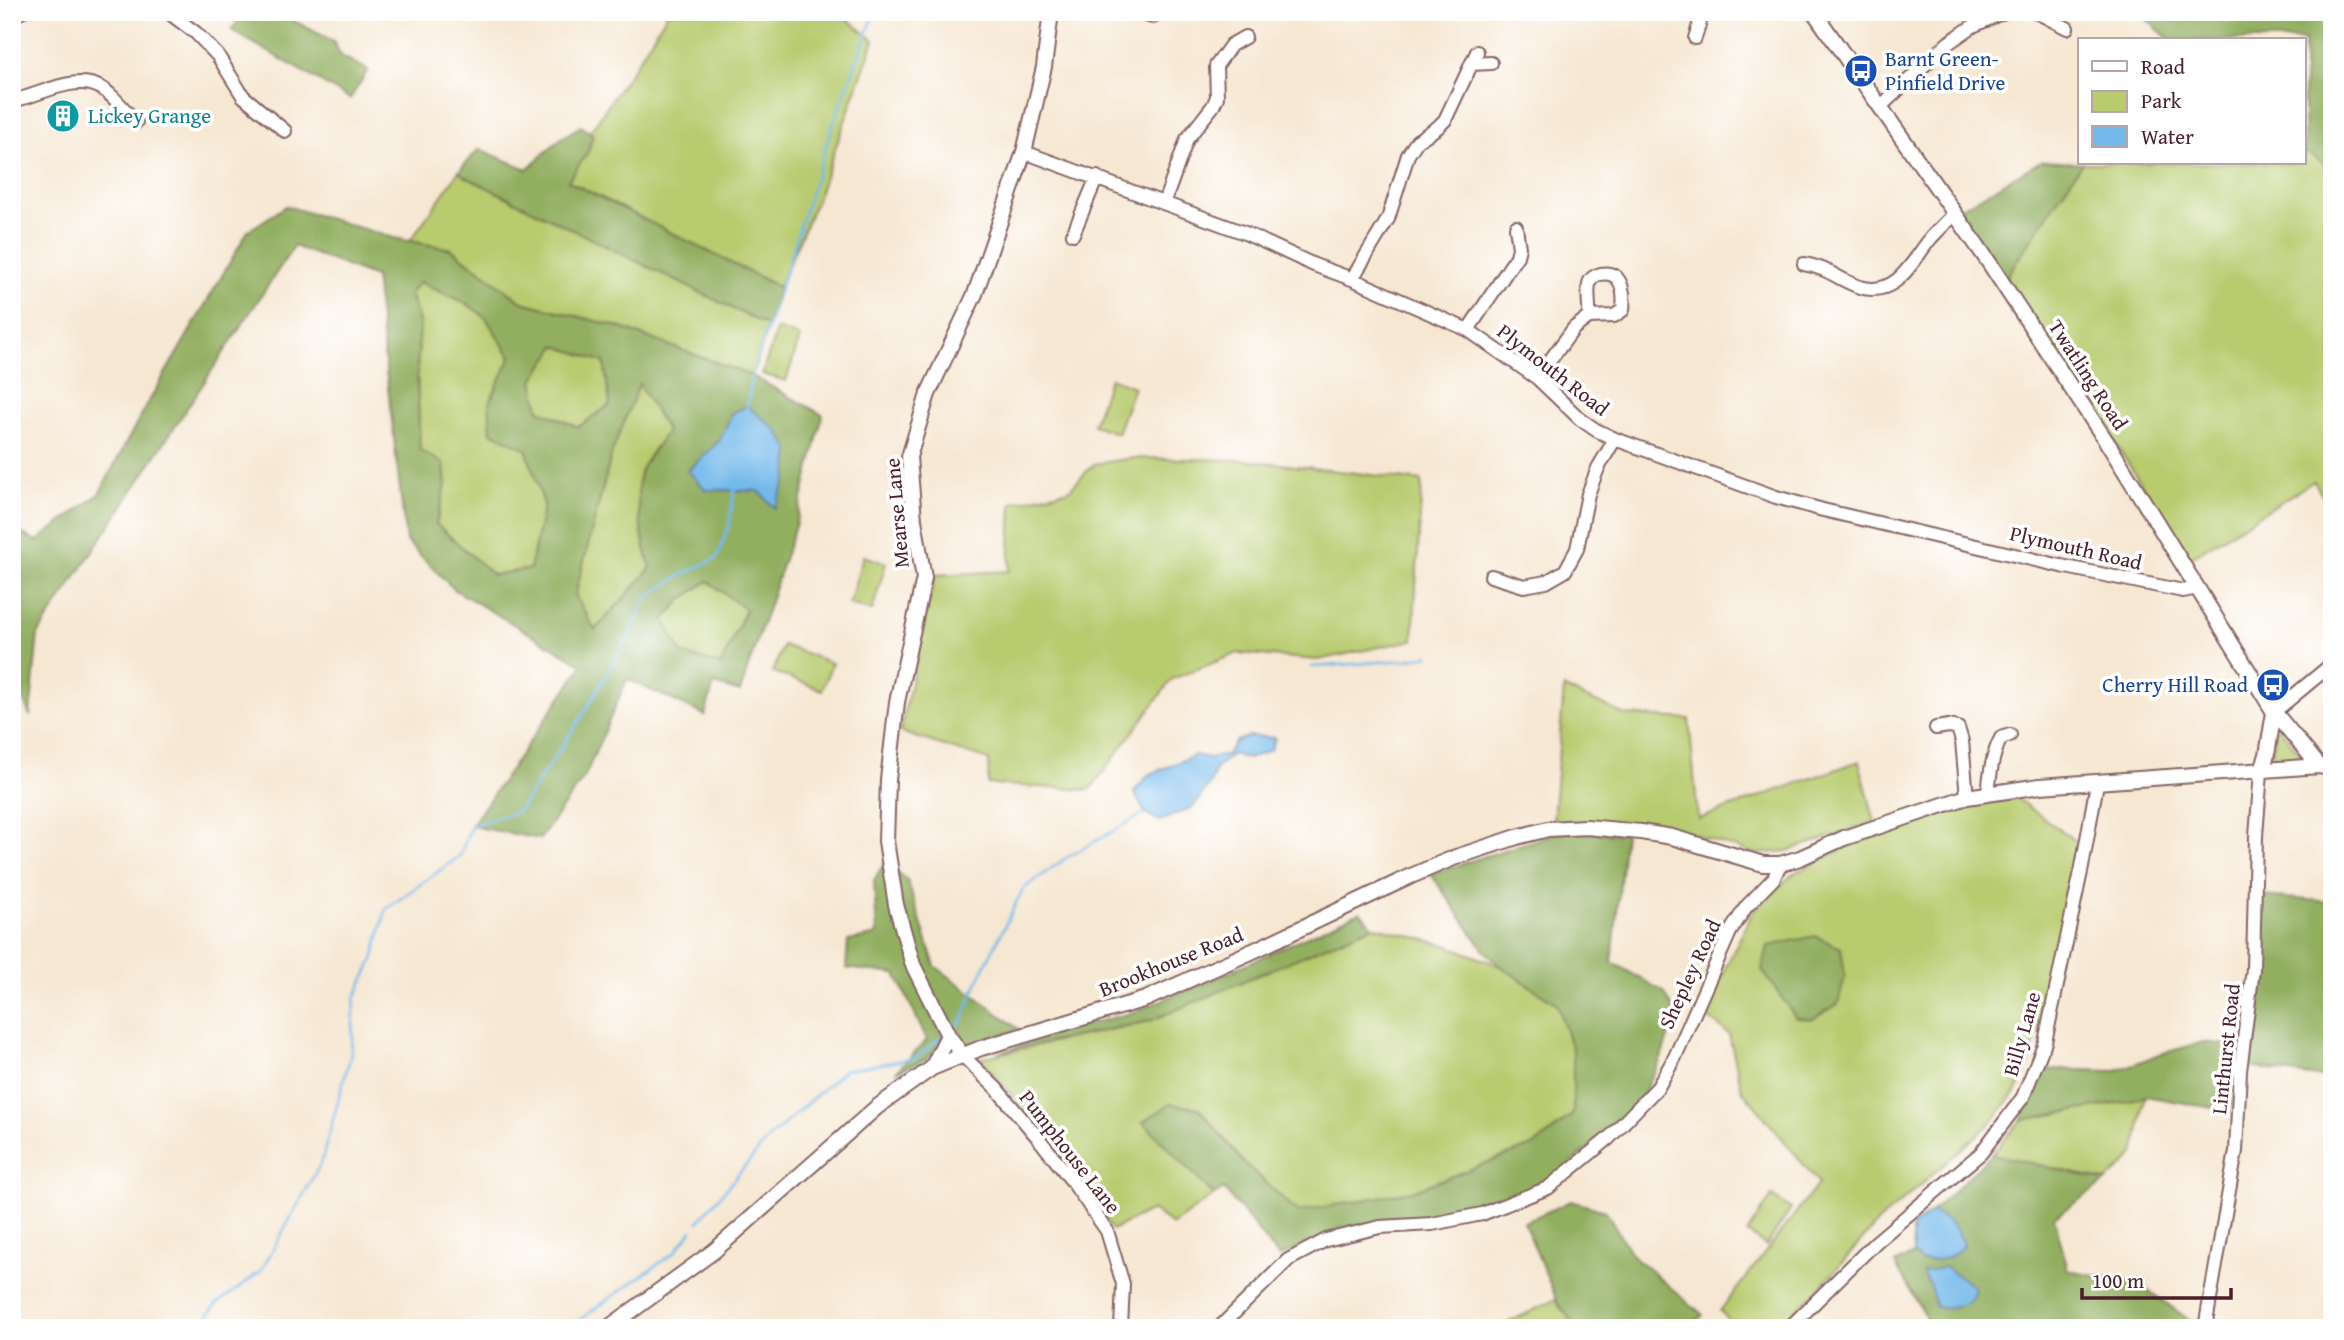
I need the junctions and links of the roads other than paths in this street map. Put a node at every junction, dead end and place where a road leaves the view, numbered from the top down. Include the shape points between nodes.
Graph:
1 (22, 12) edge
2 (168, 12) edge
3 (1051, 12) edge
4 (1134, 12) edge
5 (1703, 12) edge
6 (1814, 12) edge
7 (2004, 12) edge
8 (2036, 12) edge
9 (2057, 16) edge
10 (12, 17) edge
11 (1153, 17) dead end
12 (2067, 28) dead end
13 (1245, 37) dead end
14 (1695, 38) dead end
15 (1477, 52) dead end
16 (1491, 63) dead end
17 (1471, 64) junction
18 (12, 101) edge
19 (1880, 107) junction
20 (136, 121) dead end
21 (285, 131) dead end
22 (1024, 152) junction
23 (1097, 177) junction
24 (1164, 202) junction
25 (1954, 214) junction
26 (1516, 227) dead end
27 (1073, 234) dead end
28 (1804, 264) dead end
29 (1352, 279) junction
30 (1590, 317) dead end
31 (1468, 330) junction
32 (1537, 379) junction
33 (1615, 439) junction
34 (1491, 576) dead end
35 (2198, 588) junction
36 (2332, 664) edge
37 (2274, 712) junction
38 (1936, 729) dead end
39 (2010, 736) dead end
40 (2325, 767) edge
41 (2261, 772) junction
42 (2097, 783) junction
43 (1987, 794) junction
44 (1967, 797) junction
45 (1780, 864) junction
46 (948, 1035) junction
47 (963, 1056) junction
48 (932, 1068) junction
49 (608, 1328) edge
50 (1121, 1328) edge
51 (1219, 1328) edge
52 (1789, 1328) edge
53 (2205, 1328) edge

1 - 10 street
2 - 21 street via 218,56 243,96
3 - 22 street, Mearse Lane
4 - 11 street
5 - 14 street
6 - 19 street, Twatling Road
7 - 19 street via 1947,44
8 - 9 street
9 - 12 street
13 - 24 street via 1231,45 1216,66 1217,97 1187,139
15 - 17 street
16 - 17 street
17 - 29 street via 1445,120 1417,141 1408,155 1388,219
18 - 20 street via 61,85 85,83 100,87
19 - 25 street, Twatling Road
22 - 23 street, Plymouth Road
22 - 46 street, Mearse Lane via 975,294 928,394 909,457 924,578 897,702 886,841 896,905 913,965
23 - 24 street, Plymouth Road
23 - 27 street
24 - 29 street, Plymouth Road
25 - 28 street via 1906,272 1881,289 1858,286 1821,267
25 - 35 street, Twatling Road
26 - 31 street via 1517,256
29 - 31 street, Plymouth Road
30 - 32 street via 1574,328
31 - 32 street, Plymouth Road
32 - 33 street, Plymouth Road via 1580,419
33 - 34 street via 1588,494 1577,549 1565,571 1546,582 1524,586
33 - 35 street, Plymouth Road via 1823,510 2061,566 2183,591
35 - 37 street, Twatling Road
36 - 37 street
37 - 40 street, Twatling Road
37 - 41 street
38 - 44 street via 1958,728
39 - 43 street via 1998,744
40 - 41 street
41 - 42 street
41 - 53 street, Linthurst Road via 2253,969 2240,1071 2236,1152
42 - 43 street
42 - 52 street, Billy Lane via 2045,1042 2023,1097 1981,1153 1877,1242
43 - 44 street
44 - 45 street
45 - 47 street, Brookhouse Road via 1763,864 1642,832 1548,829 1411,876 1146,999
45 - 51 street, Shepley Road via 1730,932 1658,1087 1609,1138 1548,1188 1482,1214 1432,1224 1380,1227 1326,1240 1288,1260
46 - 47 street, Mearse Lane
46 - 48 street
47 - 48 street, Brookhouse Road
47 - 50 street, Pumphouse Lane via 1039,1139 1107,1231 1123,1284
48 - 49 street, Brookhouse Road via 877,1107 714,1251

